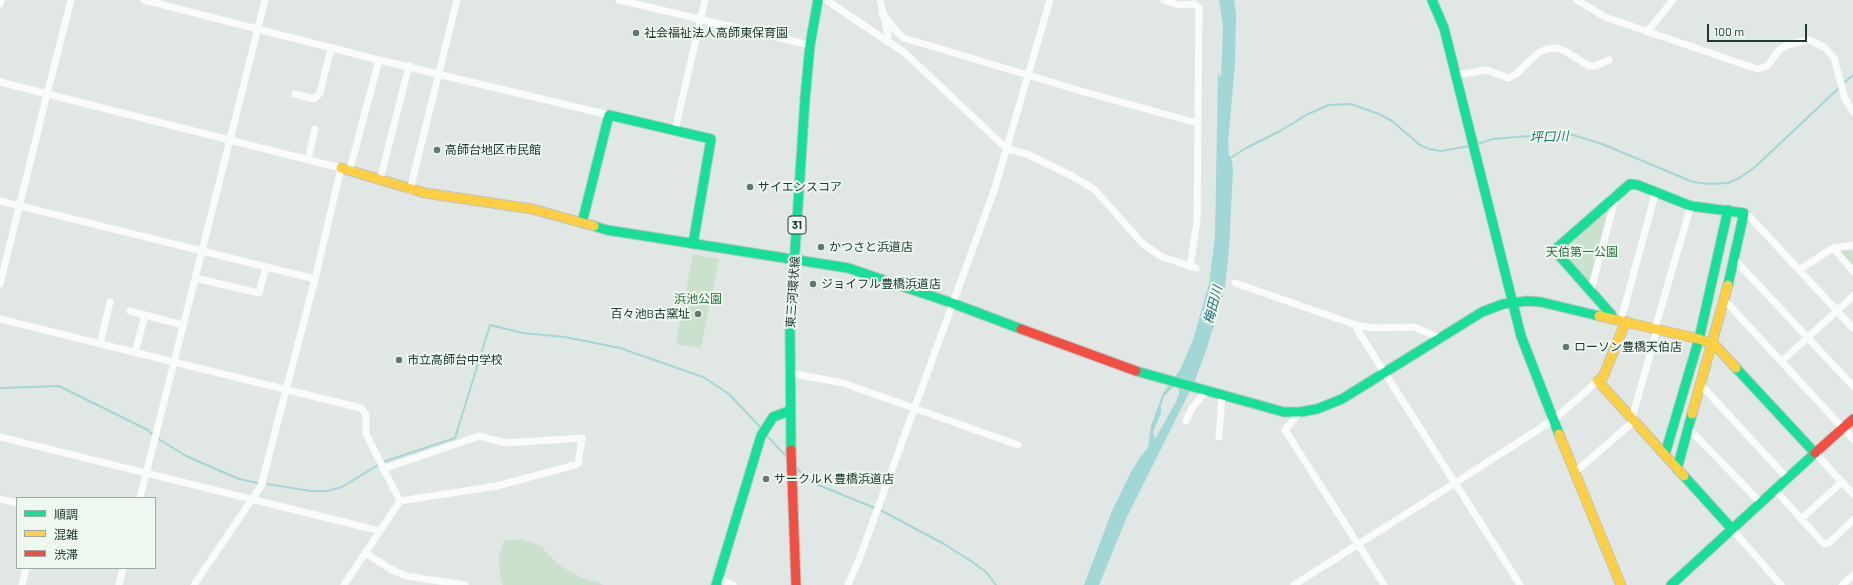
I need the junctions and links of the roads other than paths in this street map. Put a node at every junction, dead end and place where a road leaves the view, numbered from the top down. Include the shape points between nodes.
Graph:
1 (1, 0) edge
2 (71, 0) edge
3 (144, 0) edge
4 (265, 0) edge
5 (457, 0) edge
6 (620, 0) edge
7 (705, 0) edge
8 (818, 0) edge
9 (826, 0) edge
10 (880, 0) edge
11 (1050, 0) edge
12 (1166, 0) edge
13 (1432, 0) edge
14 (1577, 0) edge
15 (1673, 0) edge
16 (0, 4) edge
17 (882, 13) junction
18 (699, 20) junction
19 (258, 30) junction
20 (1647, 32) junction
21 (887, 42) junction
22 (810, 45) junction
23 (331, 48) junction
24 (379, 60) junction
25 (1609, 60) dead end
26 (409, 66) junction
27 (440, 73) junction
28 (1028, 75) junction
29 (1456, 75) junction
30 (0, 82) edge
31 (47, 94) junction
32 (295, 94) dead end
33 (1853, 112) edge
34 (609, 115) junction
35 (1197, 123) junction
36 (315, 128) dead end
37 (676, 130) junction
38 (230, 139) junction
39 (1007, 149) junction
40 (308, 159) junction
41 (345, 169) junction
42 (380, 180) junction
43 (410, 190) junction
44 (1656, 191) junction
45 (1613, 197) junction
46 (0, 201) edge
47 (19, 206) junction
48 (1691, 206) junction
49 (1728, 210) junction
50 (1744, 213) junction
51 (582, 223) junction
52 (693, 244) junction
53 (1853, 246) edge
54 (1832, 248) junction
55 (202, 250) junction
56 (795, 260) junction
57 (1735, 260) junction
58 (266, 266) junction
59 (1800, 270) junction
60 (1853, 271) edge
61 (195, 278) junction
62 (315, 279) junction
63 (1236, 283) dead end
64 (0, 284) edge
65 (1591, 290) junction
66 (1853, 296) edge
67 (1723, 301) junction
68 (110, 302) dead end
69 (1513, 302) junction
70 (952, 303) junction
71 (130, 311) dead end
72 (1837, 311) junction
73 (145, 315) junction
74 (0, 319) edge
75 (1620, 320) junction
76 (183, 325) junction
77 (1356, 325) junction
78 (1656, 328) junction
79 (1853, 328) edge
80 (1808, 337) junction
81 (1440, 338) junction
82 (1699, 339) junction
83 (100, 344) junction
84 (1711, 344) junction
85 (135, 353) junction
86 (174, 362) junction
87 (1781, 362) junction
88 (1384, 372) junction
89 (789, 374) junction
90 (1598, 381) junction
91 (1701, 385) junction
92 (1853, 386) edge
93 (286, 390) junction
94 (1206, 391) junction
95 (1222, 396) junction
96 (914, 407) junction
97 (789, 411) junction
98 (1300, 412) junction
99 (1853, 419) edge
100 (1553, 420) junction
101 (1633, 420) junction
102 (1186, 421) dead end
103 (1842, 428) junction
104 (1689, 429) junction
105 (0, 437) edge
106 (1219, 437) dead end
107 (1853, 440) edge
108 (1018, 445) dead end
109 (1815, 453) junction
110 (1665, 454) junction
111 (383, 469) junction
112 (1677, 469) junction
113 (1574, 472) junction
114 (146, 474) junction
115 (1787, 478) junction
116 (1842, 482) junction
117 (1455, 483) junction
118 (1775, 490) junction
119 (1853, 494) edge
120 (140, 497) edge
121 (0, 499) edge
122 (252, 499) junction
123 (400, 501) junction
124 (16, 503) edge
125 (1761, 503) junction
126 (1801, 520) junction
127 (1853, 520) edge
128 (1732, 529) junction
129 (380, 531) junction
130 (1358, 544) junction
131 (366, 553) junction
132 (26, 569) edge
133 (123, 569) edge
134 (1853, 575) edge
135 (717, 582) edge
136 (22, 585) edge
137 (119, 585) edge
138 (194, 585) edge
139 (344, 585) edge
140 (463, 585) edge
141 (733, 585) edge
142 (796, 585) edge
143 (848, 585) edge
144 (1294, 585) edge
145 (1384, 585) edge
146 (1520, 585) edge
147 (1621, 585) edge
148 (1671, 585) edge
149 (1781, 585) edge
150 (1842, 585) edge

1 - 16 street
2 - 31 street
3 - 19 street
4 - 19 street
5 - 27 street
6 - 18 street
7 - 18 street
8 - 22 street, 東三河環状線 / 31
9 - 21 street
10 - 17 street
11 - 28 street
12 - 35 street via 1179,5 1194,4 1199,8
13 - 29 street via 1444,28
14 - 20 street via 1605,17
15 - 20 street
17 - 21 street via 888,35
17 - 28 street via 904,38
18 - 22 street
18 - 37 street
19 - 23 street
19 - 38 street
20 - 33 street via 1757,69 1767,66 1780,49 1787,45 1809,40 1824,47 1834,58 1843,90
21 - 39 street via 905,53 929,74 932,80
22 - 56 street, 東三河環状線 / 31
23 - 24 street
23 - 32 street via 320,93 314,99
24 - 26 street
24 - 41 street
25 - 29 street via 1589,66 1556,48 1538,53 1516,74 1508,78 1487,70
26 - 27 street
26 - 42 street
27 - 34 street
27 - 43 street
28 - 35 street
28 - 39 street
29 - 69 street
30 - 31 street
31 - 38 street
31 - 47 street
34 - 37 street
34 - 51 street
35 - 39 street via 1197,220 1193,268 1162,257 1143,244 1095,190 1027,154
36 - 40 street
37 - 52 street via 711,139
38 - 40 street
38 - 55 street
39 - 70 street
40 - 41 street
41 - 42 street
41 - 62 street
42 - 43 street
43 - 51 street via 448,198 532,209
44 - 45 street via 1630,184
44 - 48 street
44 - 75 street
45 - 65 street via 1614,203
45 - 65 street via 1557,248 1556,252
46 - 47 street
47 - 55 street
47 - 64 street
48 - 49 street
48 - 78 street
49 - 50 street
49 - 82 street
50 - 57 street
50 - 59 street
51 - 52 street via 607,230
52 - 56 street
53 - 54 street
54 - 59 street
54 - 60 street
55 - 58 street
55 - 61 street
56 - 70 street via 861,271
56 - 89 street, 東三河環状線 / 31
57 - 67 street
57 - 80 street
58 - 61 street via 259,293
58 - 62 street
59 - 72 street
61 - 76 street
62 - 93 street
63 - 77 street
65 - 75 street via 1611,314
66 - 72 street
67 - 84 street
67 - 87 street
68 - 83 street
69 - 75 street via 1541,302
69 - 81 street via 1492,307
69 - 100 street via 1533,370
70 - 94 street via 1120,367
70 - 96 street
71 - 73 street
72 - 79 street
72 - 80 street
73 - 76 street
73 - 85 street
74 - 83 street
75 - 78 street
75 - 90 street via 1603,377
76 - 86 street
77 - 81 street via 1373,328 1414,327
77 - 88 street
78 - 82 street
78 - 101 street
80 - 87 street
80 - 92 street
81 - 88 street
82 - 84 street
82 - 110 street
83 - 85 street
84 - 91 street
84 - 109 street via 1715,345
85 - 86 street
86 - 93 street
86 - 114 street
87 - 103 street
88 - 98 street via 1331,404
88 - 117 street
89 - 96 street via 842,383
89 - 97 street, 東三河環状線 / 31
90 - 100 street
90 - 101 street
91 - 104 street
91 - 115 street
93 - 111 street via 361,408 366,416 366,434
93 - 122 street via 261,486
94 - 95 street
94 - 102 street via 1192,408
95 - 98 street via 1272,410
95 - 106 street
96 - 108 street
96 - 143 street
97 - 135 street via 773,417 761,436
97 - 142 street, 東三河環状線 / 31
98 - 130 street via 1285,430
99 - 103 street
100 - 113 street
100 - 117 street
101 - 110 street
101 - 113 street
103 - 107 street
103 - 109 street
104 - 112 street
104 - 125 street
105 - 114 street
109 - 115 street
109 - 116 street
110 - 112 street
111 - 123 street
111 - 123 street via 479,436 506,442 582,438 578,464 497,486
112 - 128 street
113 - 147 street
114 - 120 street
114 - 122 street
115 - 118 street
116 - 119 street
116 - 126 street
117 - 130 street
117 - 146 street
118 - 125 street
118 - 126 street
121 - 124 street
122 - 129 street
122 - 138 street
123 - 129 street
125 - 128 street
126 - 127 street via 1824,544 1829,543
128 - 148 street
128 - 149 street
129 - 131 street
130 - 144 street
130 - 145 street
131 - 139 street
131 - 140 street via 406,576
132 - 136 street
133 - 137 street
134 - 150 street
135 - 141 street

